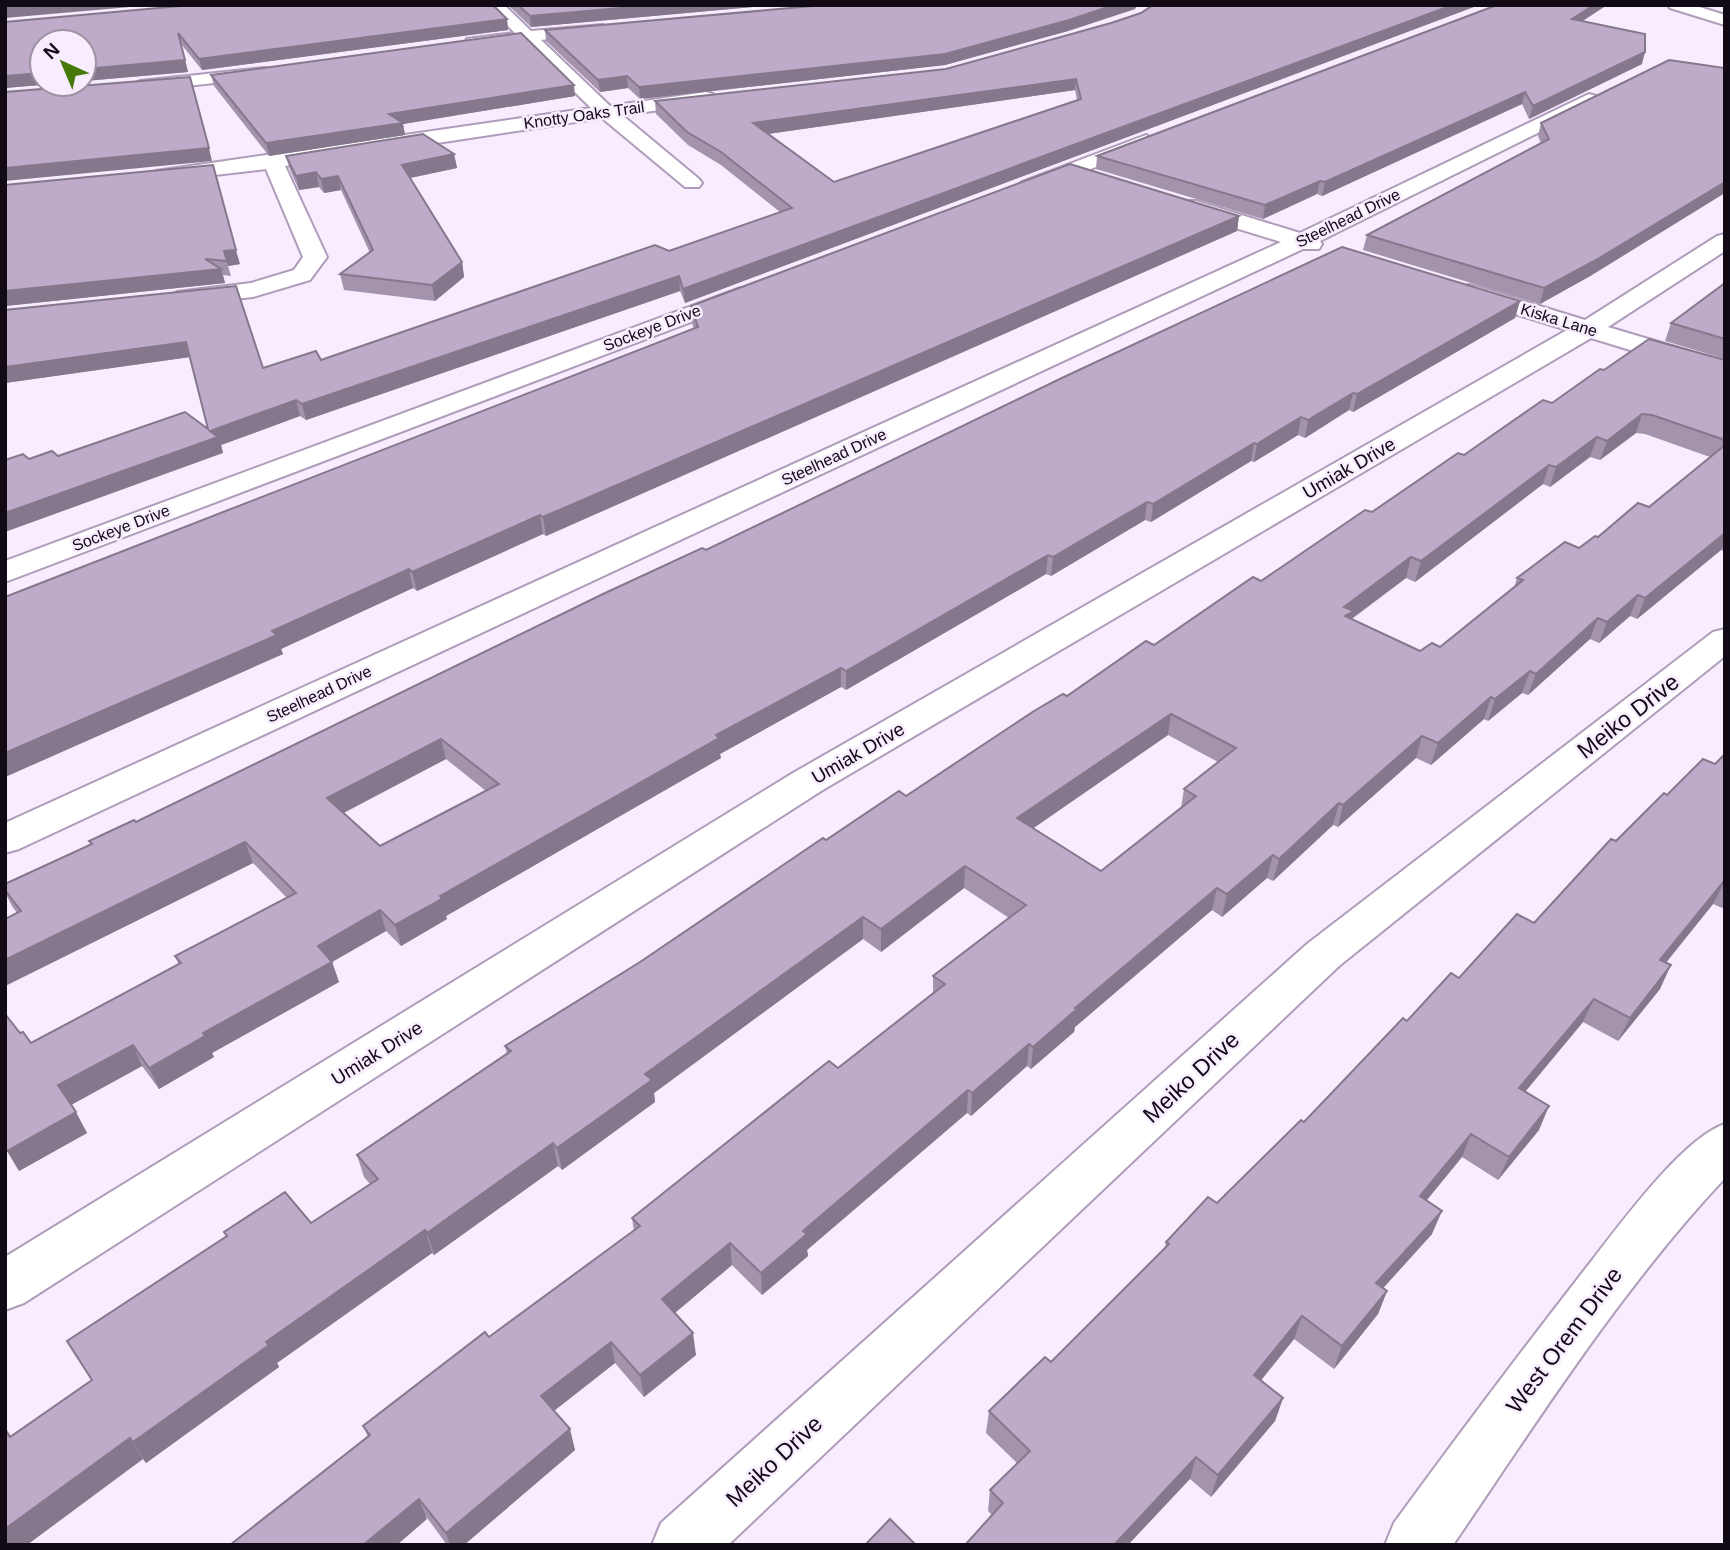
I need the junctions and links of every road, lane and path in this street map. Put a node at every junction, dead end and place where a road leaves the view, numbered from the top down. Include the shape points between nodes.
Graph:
1 (495, 5) edge
2 (1676, 5) edge
3 (1725, 20) edge
4 (616, 26) edge
5 (528, 35) junction
6 (452, 46) edge
7 (288, 70) edge
8 (129, 88) edge
9 (1609, 90) edge
10 (726, 96) edge
11 (605, 111) junction
12 (1174, 131) edge
13 (274, 164) junction
14 (1071, 170) junction
15 (149, 176) edge
16 (1110, 182) edge
17 (692, 183) dead end
18 (1006, 194) edge
19 (1161, 198) edge
20 (1725, 241) edge
21 (1315, 245) junction
22 (1445, 285) edge
23 (760, 287) edge
24 (170, 299) edge
25 (1588, 329) junction
26 (1725, 371) edge
27 (5, 572) edge
28 (1725, 639) edge
29 (5, 839) edge
30 (1725, 1144) edge
31 (5, 1286) edge
32 (683, 1545) edge
33 (1416, 1545) edge

1 - 5 street
2 - 3 street
4 - 5 street
5 - 6 street
5 - 11 street
7 - 8 street
9 - 21 street, Steelhead Drive
10 - 11 street, Knotty Oaks Trail
11 - 13 street, Knotty Oaks Trail
11 - 17 street
12 - 14 street
13 - 15 street, Knotty Oaks Trail
13 - 24 street via 316,257 302,275 253,290
14 - 16 street
14 - 18 street
19 - 21 street
20 - 25 street, Umiak Drive
21 - 29 street, Steelhead Drive
22 - 25 street, Kiska Lane
23 - 27 street, Sockeye Drive
25 - 26 street, Kiska Lane
25 - 31 street, Umiak Drive via 807,782
28 - 32 street, Meiko Drive via 1323,955
30 - 33 street, West Orem Drive via 1661,1211 1531,1382

